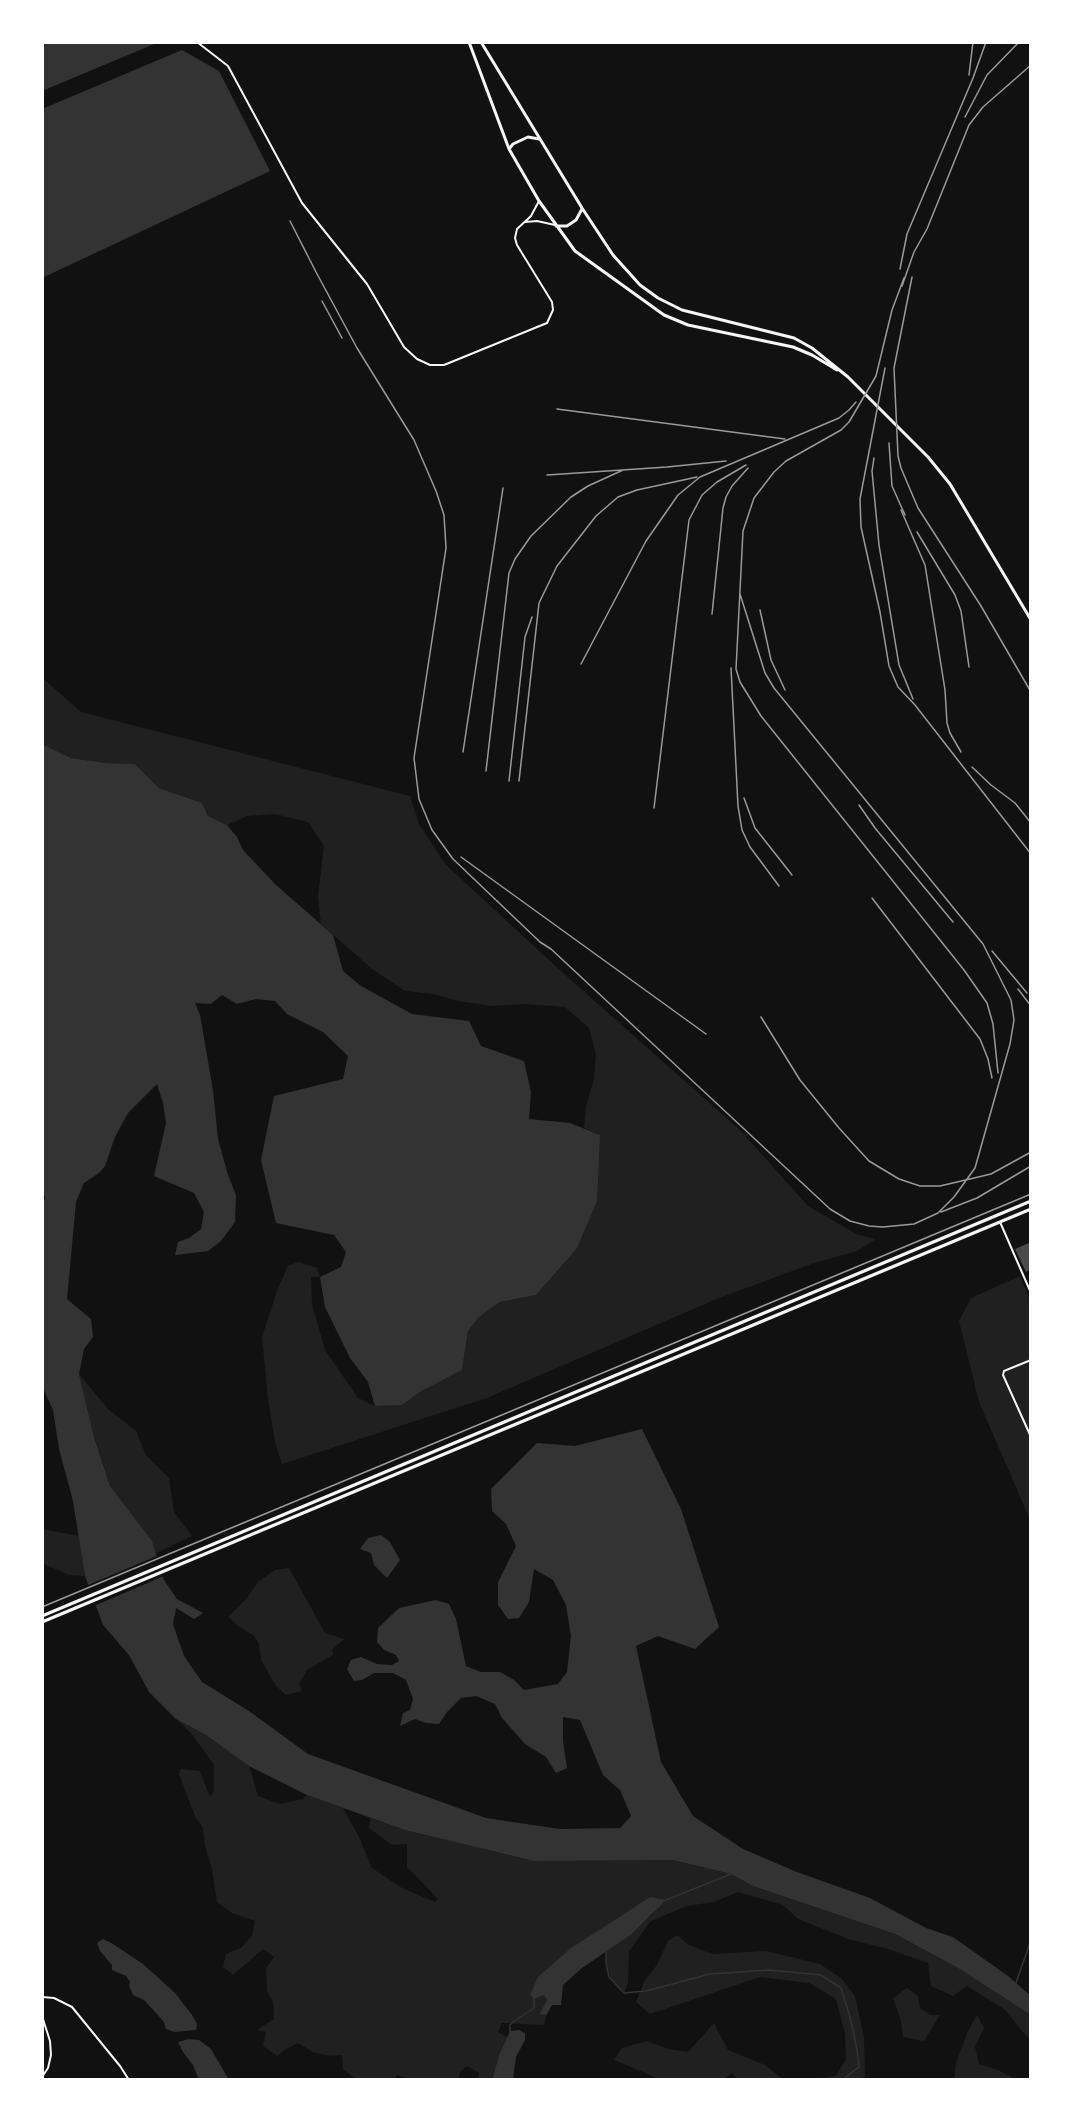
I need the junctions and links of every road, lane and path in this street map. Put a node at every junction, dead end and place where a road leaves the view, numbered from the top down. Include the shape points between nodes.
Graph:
1 (197, 42) edge
2 (469, 42) edge
3 (482, 42) edge
4 (540, 139) junction
5 (509, 149) junction
6 (539, 201) junction
7 (582, 208) junction
8 (525, 222) junction
9 (556, 226) junction
10 (848, 377) junction
11 (1031, 620) edge
12 (1031, 1202) edge
13 (1031, 1209) edge
14 (997, 1215) junction
15 (1000, 1222) junction
16 (1031, 1293) edge
17 (1031, 1360) edge
18 (1031, 1437) edge
19 (42, 1616) edge
20 (42, 1622) edge
21 (42, 1997) edge
22 (42, 2016) edge
23 (42, 2077) edge
24 (129, 2080) edge

1 - 8 street via 228,66 302,203 367,284 404,347 417,359 430,365 444,365 547,323 552,302 515,238
2 - 5 main road
3 - 4 main road
4 - 5 main road via 528,137
4 - 7 main road
5 - 6 main road
6 - 8 street
6 - 9 main road
7 - 9 main road via 576,220 567,226
7 - 10 main road via 613,255 640,285 658,298 682,310 794,338
8 - 9 street
9 - 10 main road via 575,251 664,315 688,325 793,347
10 - 11 main road via 950,484
12 - 14 main road
13 - 15 main road
14 - 15 main road
14 - 19 main road
15 - 16 street
15 - 20 main road
17 - 18 street via 1004,1371 1003,1375
21 - 24 street via 72,2007
22 - 23 street via 51,2055

